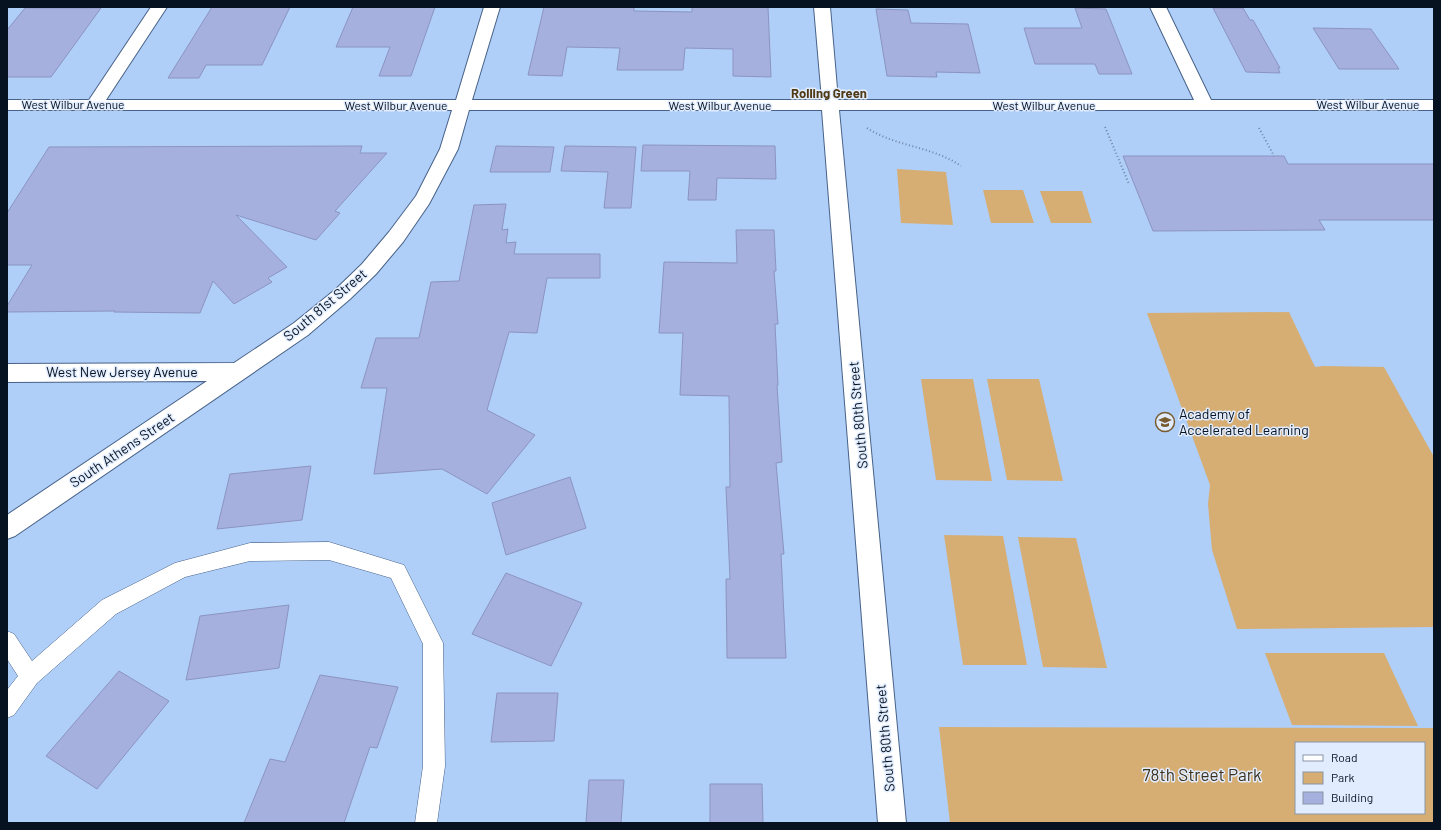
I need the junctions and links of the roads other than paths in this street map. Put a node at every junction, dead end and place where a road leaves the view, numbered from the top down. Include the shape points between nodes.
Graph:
1 (159, 7) edge
2 (492, 7) edge
3 (822, 7) edge
4 (1158, 7) edge
5 (7, 105) edge
6 (94, 105) junction
7 (1434, 105) edge
8 (463, 106) junction
9 (831, 106) junction
10 (1205, 106) junction
11 (236, 372) junction
12 (7, 373) edge
13 (7, 528) edge
14 (7, 641) edge
15 (30, 676) junction
16 (7, 708) edge
17 (426, 823) edge
18 (892, 823) edge

1 - 6 street
2 - 8 street, South 81st Street
3 - 9 street, South 80th Street
4 - 10 street
5 - 6 street, West Wilbur Avenue
6 - 8 street, West Wilbur Avenue
7 - 10 street, West Wilbur Avenue
8 - 9 street, West Wilbur Avenue
8 - 11 street, South 81st Street via 449,149 423,199 369,268 301,329
9 - 10 street, West Wilbur Avenue
9 - 18 street, South 80th Street
11 - 12 street, West New Jersey Avenue
11 - 13 street, South Athens Street
14 - 15 lane
15 - 16 lane
15 - 17 lane via 108,607 182,569 250,552 329,551 397,571 433,642 434,766

